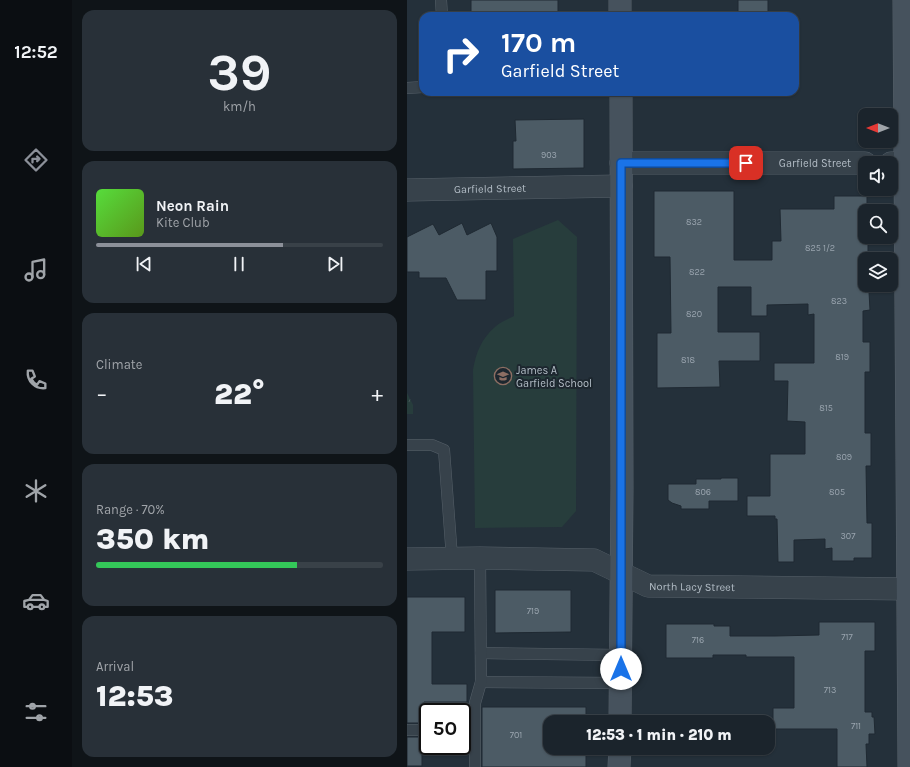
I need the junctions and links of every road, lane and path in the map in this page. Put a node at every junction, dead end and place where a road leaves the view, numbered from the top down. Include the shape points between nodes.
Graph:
1 (441, 0) edge
2 (620, 0) edge
3 (904, 0) edge
4 (442, 12) edge
5 (620, 12) edge
6 (419, 87) edge
7 (407, 88) edge
8 (621, 96) edge
9 (621, 163) junction
10 (858, 163) edge
11 (902, 163) edge
12 (621, 186) junction
13 (407, 190) edge
14 (407, 445) edge
15 (909, 470) edge
16 (452, 558) junction
17 (480, 558) junction
18 (407, 559) edge
19 (621, 574) junction
20 (909, 589) edge
21 (481, 653) junction
22 (621, 655) junction
23 (481, 682) junction
24 (621, 683) junction
25 (620, 715) edge
26 (407, 730) edge
27 (419, 730) edge
28 (619, 755) edge
29 (475, 767) edge
30 (619, 767) edge
31 (909, 767) edge

1 - 4 lane
2 - 5 street
3 - 11 street
6 - 7 lane
8 - 9 street
9 - 10 street, Garfield Street
9 - 12 street
11 - 15 street
12 - 13 street, Garfield Street
12 - 19 street
14 - 16 lane via 432,445 444,450
15 - 20 street
16 - 17 street, North Lacy Street
16 - 18 street, North Lacy Street
17 - 19 street, North Lacy Street via 594,560
17 - 21 lane
19 - 20 street, North Lacy Street via 648,586
19 - 22 street
20 - 31 street
21 - 22 lane
21 - 23 lane
22 - 24 street
23 - 24 lane
23 - 29 lane via 475,703
24 - 25 street
26 - 27 lane
28 - 30 street

